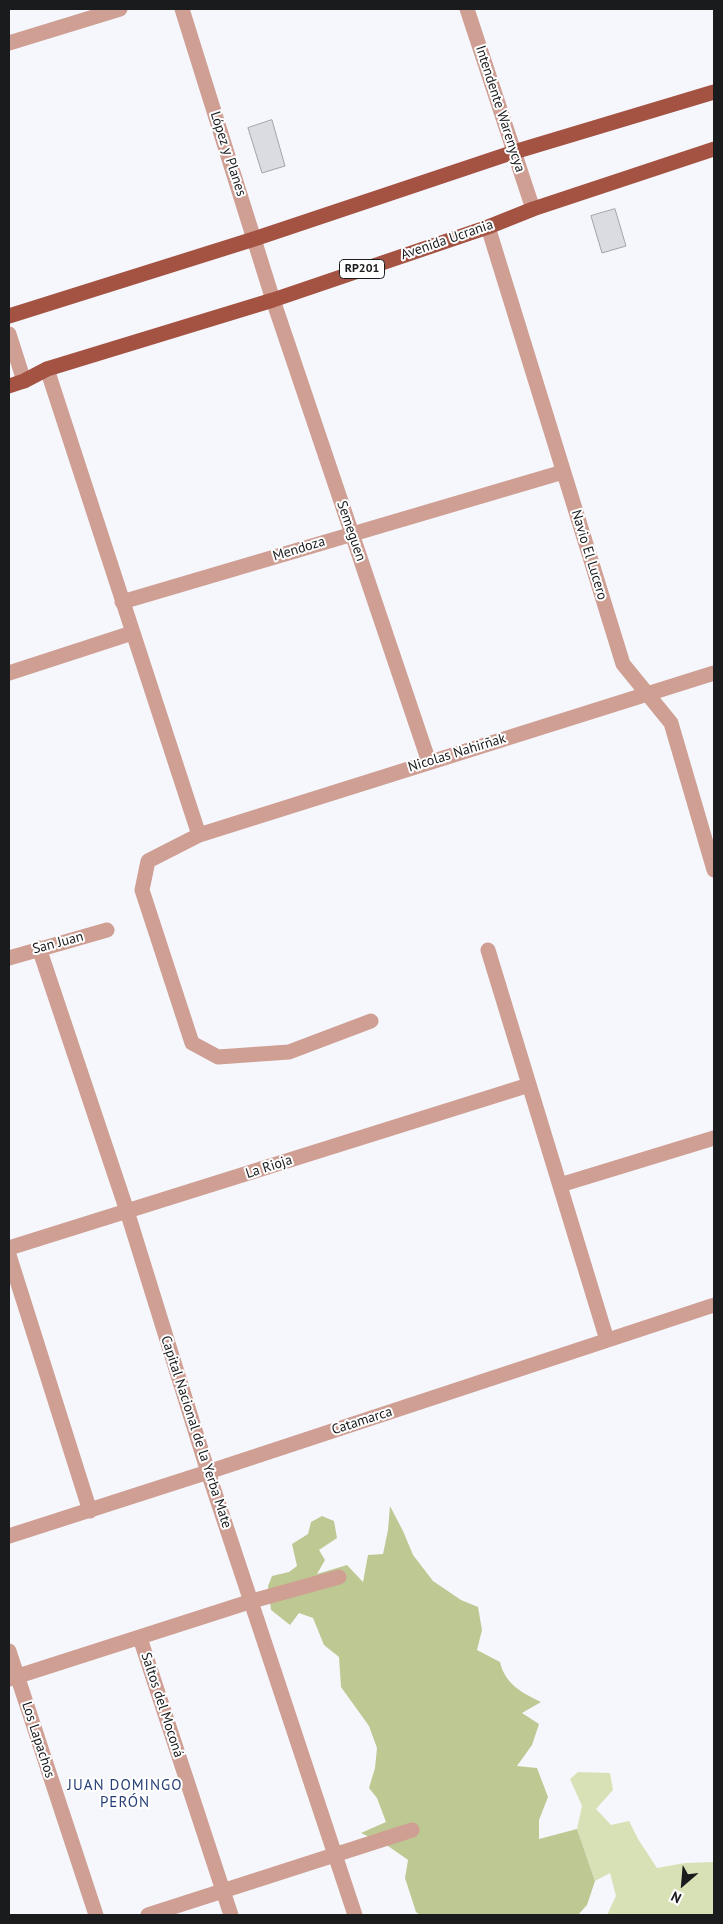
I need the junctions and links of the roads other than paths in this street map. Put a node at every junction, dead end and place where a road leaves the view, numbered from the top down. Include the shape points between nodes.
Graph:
1 (120, 9) edge
2 (182, 9) edge
3 (467, 9) edge
4 (9, 43) edge
5 (714, 92) edge
6 (714, 149) edge
7 (514, 152) junction
8 (533, 209) junction
9 (488, 227) junction
10 (254, 239) junction
11 (273, 300) junction
12 (9, 316) edge
13 (9, 334) edge
14 (46, 370) junction
15 (24, 381) junction
16 (9, 386) edge
17 (562, 472) junction
18 (352, 532) junction
19 (122, 602) junction
20 (132, 633) junction
21 (9, 672) edge
22 (714, 673) edge
23 (648, 694) junction
24 (429, 762) junction
25 (199, 835) junction
26 (714, 870) edge
27 (107, 930) dead end
28 (40, 948) junction
29 (488, 950) dead end
30 (9, 958) edge
31 (371, 1021) dead end
32 (529, 1085) junction
33 (714, 1138) edge
34 (560, 1185) junction
35 (126, 1211) junction
36 (9, 1248) edge
37 (9, 1255) edge
38 (714, 1305) edge
39 (607, 1340) junction
40 (208, 1472) junction
41 (90, 1511) junction
42 (9, 1536) edge
43 (339, 1577) dead end
44 (252, 1601) junction
45 (140, 1638) junction
46 (9, 1651) edge
47 (13, 1677) edge
48 (412, 1830) dead end
49 (336, 1854) junction
50 (223, 1891) junction
51 (96, 1915) edge
52 (148, 1915) edge
53 (231, 1915) edge
54 (355, 1915) edge

1 - 4 street
2 - 10 street, López y Planes
3 - 7 street, Intendente Warenycya
5 - 7 main road
6 - 8 main road, Avenida Ucrania / RP201
7 - 8 street, Intendente Warenycya
7 - 10 main road
8 - 9 main road, Avenida Ucrania / RP201
9 - 11 main road, Avenida Ucrania / RP201
9 - 17 street, Navio El Lucero
10 - 11 street, López y Planes
10 - 12 main road
11 - 14 main road, Avenida Ucrania / RP201
11 - 18 street, Semeguen
13 - 15 street
14 - 15 main road, Avenida Ucrania / RP201
14 - 19 street
15 - 16 main road, Avenida Ucrania / RP201
17 - 18 street, Mendoza
17 - 23 street, Navio El Lucero via 623,664
18 - 19 street, Mendoza
18 - 24 street, Semeguen
19 - 20 street
20 - 21 street
20 - 25 street
22 - 23 street, Nicolas Nahirñak
23 - 24 street, Nicolas Nahirñak
23 - 26 street, Navio El Lucero via 671,723
24 - 25 street, Nicolas Nahirñak
25 - 31 street, Nicolas Nahirñak via 148,861 142,890 192,1043 218,1056 289,1052
27 - 28 street, San Juan
28 - 30 street, San Juan
28 - 35 street, Capital Nacional de la Yerba Mate
29 - 32 street
32 - 34 street
32 - 35 street, La Rioja
33 - 34 street
34 - 39 street
35 - 36 street, La Rioja
35 - 40 street, Capital Nacional de la Yerba Mate
37 - 41 street
38 - 39 street, Catamarca
39 - 40 street, Catamarca
40 - 41 street, Catamarca
40 - 44 street, Capital Nacional de la Yerba Mate
41 - 42 street, Catamarca
43 - 44 street
44 - 45 street
44 - 49 street, Capital Nacional de la Yerba Mate
45 - 47 street
45 - 50 street, Saltos del Moconá
46 - 47 street, Los Lapachos
47 - 51 street, Los Lapachos
48 - 49 street
49 - 50 street
49 - 54 street, Capital Nacional de la Yerba Mate
50 - 52 street
50 - 53 street, Saltos del Moconá

